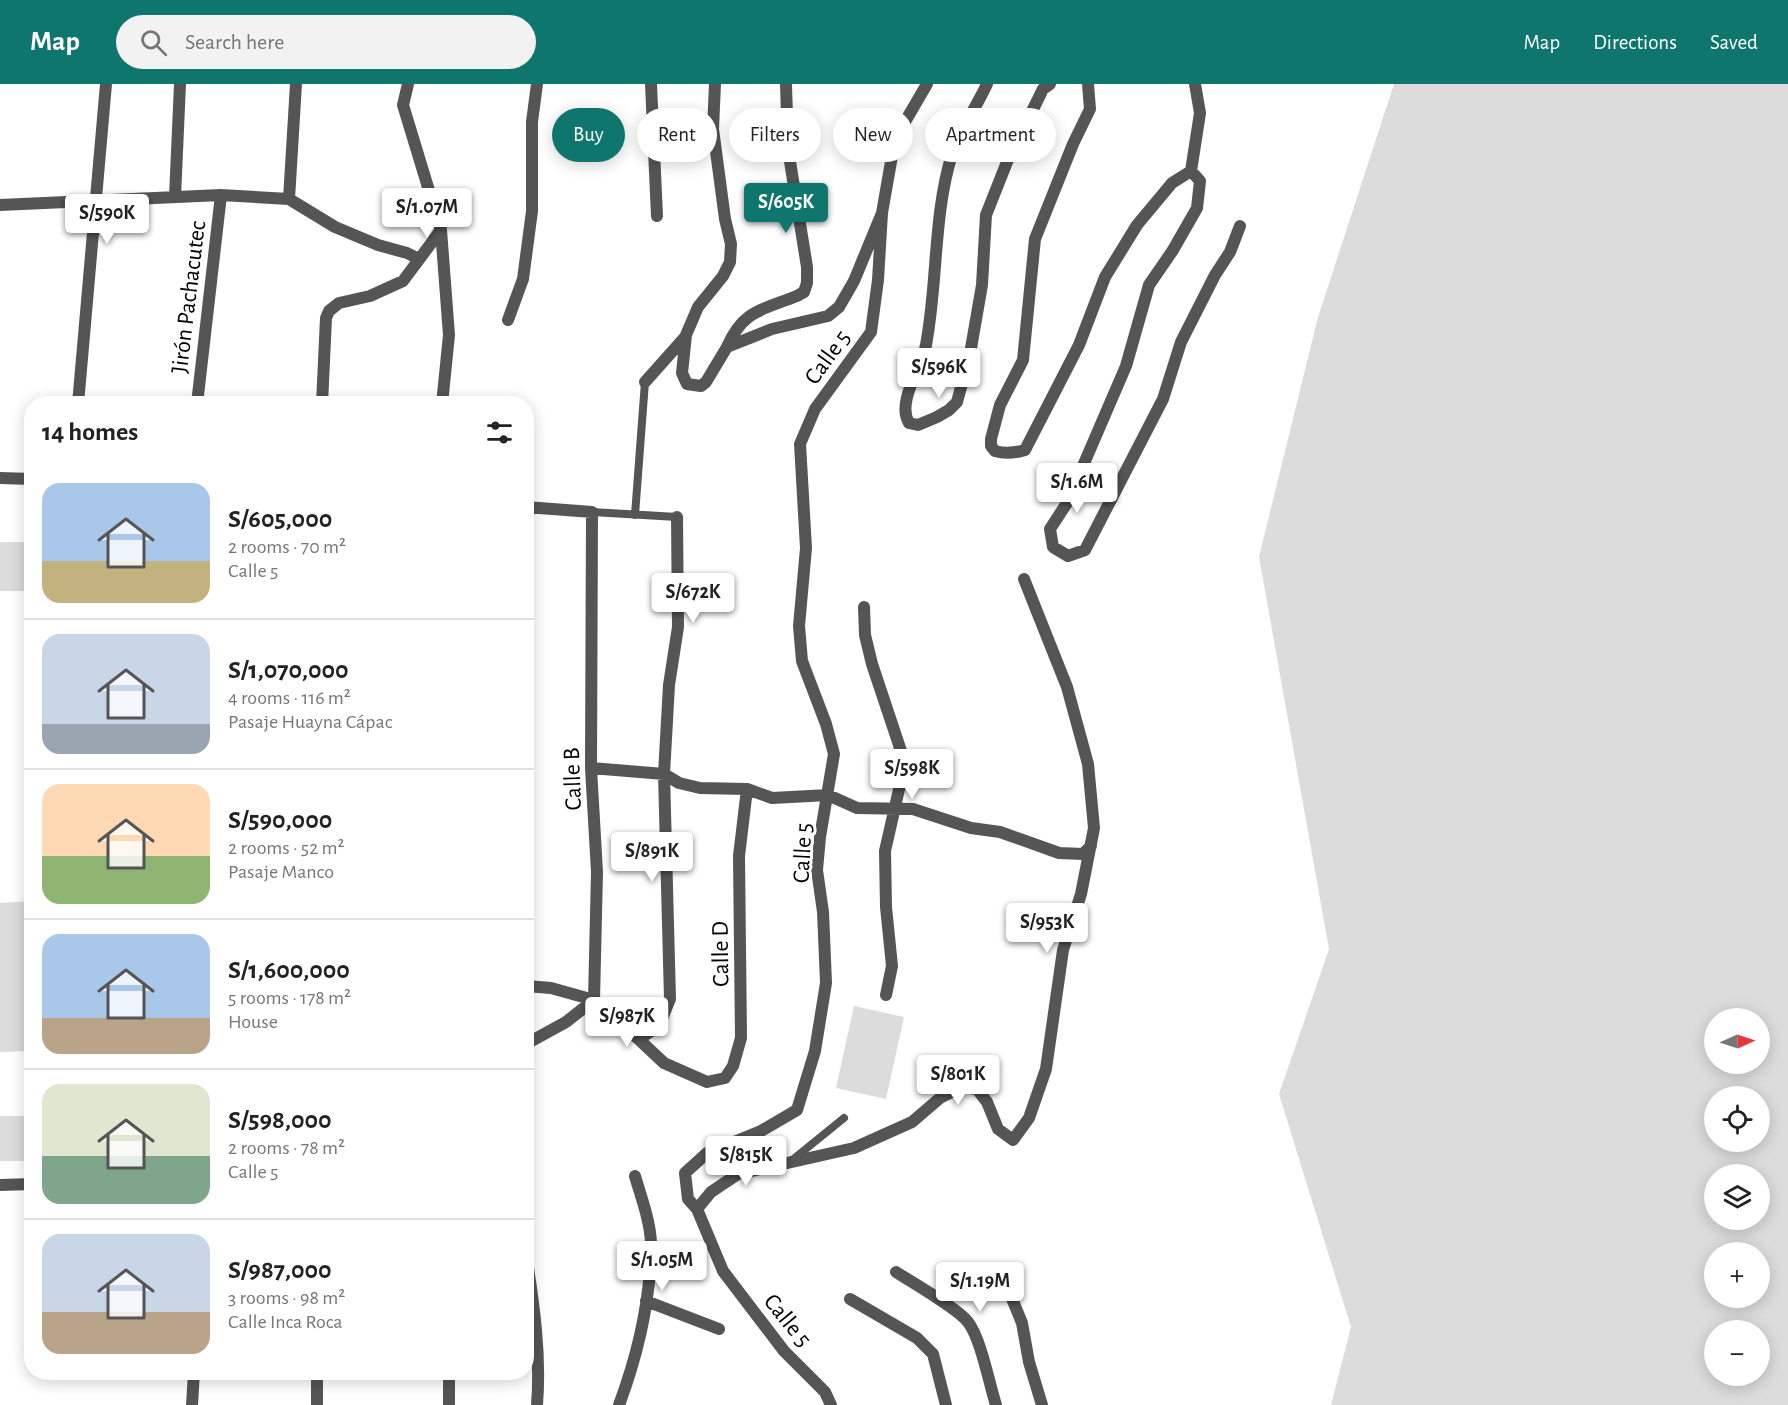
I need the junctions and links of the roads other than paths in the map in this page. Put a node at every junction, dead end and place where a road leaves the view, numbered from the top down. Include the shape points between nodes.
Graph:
1 (106, 84) edge
2 (180, 84) edge
3 (296, 84) edge
4 (408, 84) edge
5 (537, 84) edge
6 (651, 84) edge
7 (715, 84) edge
8 (786, 84) edge
9 (927, 84) edge
10 (987, 84) edge
11 (1050, 84) edge
12 (1088, 84) edge
13 (1196, 84) edge
14 (1191, 171) junction
15 (221, 195) junction
16 (175, 197) junction
17 (289, 199) junction
18 (96, 202) junction
19 (0, 205) edge
20 (882, 213) junction
21 (657, 216) dead end
22 (1240, 226) dead end
23 (441, 230) junction
24 (419, 259) junction
25 (508, 320) dead end
26 (686, 335) junction
27 (727, 346) junction
28 (645, 382) joint
29 (79, 396) edge
30 (198, 396) edge
31 (322, 396) edge
32 (443, 396) edge
33 (0, 478) edge
34 (24, 479) edge
35 (534, 507) edge
36 (592, 512) junction
37 (635, 515) junction
38 (677, 517) joint
39 (1024, 579) dead end
40 (864, 607) dead end
41 (591, 768) junction
42 (664, 774) junction
43 (747, 789) junction
44 (828, 795) junction
45 (894, 809) junction
46 (1091, 846) junction
47 (534, 987) edge
48 (886, 995) dead end
49 (594, 1000) junction
50 (639, 1039) junction
51 (534, 1040) edge
52 (844, 1118) dead end
53 (791, 1161) junction
54 (634, 1176) dead end
55 (24, 1184) edge
56 (0, 1185) edge
57 (697, 1209) junction
58 (896, 1272) dead end
59 (1004, 1279) dead end
60 (850, 1299) dead end
61 (646, 1301) junction
62 (534, 1310) edge
63 (719, 1329) dead end
64 (194, 1380) edge
65 (317, 1380) edge
66 (448, 1380) edge
67 (192, 1405) edge
68 (317, 1405) edge
69 (449, 1405) edge
70 (537, 1405) edge
71 (619, 1405) edge
72 (831, 1405) edge
73 (946, 1405) edge
74 (996, 1405) edge
75 (1042, 1405) edge

1 - 18 street
2 - 16 street
3 - 17 street
4 - 23 street via 403,105
5 - 25 street via 532,122 532,211 523,279
6 - 21 street
7 - 26 street via 713,129 731,244 730,262 698,307
8 - 27 street via 788,149 807,283 804,292 797,296 746,317
9 - 20 street via 895,139
10 - 11 street via 953,152 940,207 926,348 907,396 905,417 909,423 918,425 957,402 982,285 986,214 1043,88
12 - 14 street via 1090,109 1035,239 1023,360 1000,405 991,439 995,451 1025,450 1079,345 1105,277 1137,225 1172,183
13 - 14 street via 1200,112
14 - 22 street via 1200,181 1197,208 1149,285 1126,366 1067,503 1050,529 1053,547 1068,556 1085,550 1163,399 1181,342
15 - 16 street
15 - 17 street
15 - 30 street, Jirón Pachacutec
16 - 18 street
17 - 24 street via 335,227
18 - 19 street
18 - 29 street
20 - 27 street via 854,281 833,312 772,328
20 - 44 street, Calle 5 via 871,332 815,409 800,444 806,548 799,626 802,661 834,754
23 - 24 street
23 - 32 street via 449,335
24 - 31 street via 403,281 370,296 339,303 329,311
26 - 27 street via 682,373 687,384 701,386 706,382
26 - 28 street
28 - 37 lane
33 - 34 street
35 - 36 street
36 - 37 lane
36 - 41 street, Calle B
37 - 38 lane
38 - 42 street via 678,627 669,685
39 - 46 street via 1067,687 1088,764 1094,828
40 - 45 street via 872,664 905,763
41 - 42 street
41 - 49 street, Calle B via 597,872
42 - 43 street via 700,788
42 - 50 street via 670,999 658,1026
43 - 44 street via 772,798
43 - 50 street, Calle D via 739,856 741,1038 733,1066 725,1078 707,1082 664,1063
44 - 45 street via 857,808
44 - 57 street, Calle 5 via 817,870 826,983 814,1051 797,1110 707,1153 686,1173 688,1199
45 - 46 street via 913,809 971,828 1000,832 1059,853 1083,854
45 - 48 street via 885,851 892,966
46 - 53 street via 1063,950 1046,1069 1029,1118 1013,1140 998,1129 977,1089 962,1087 940,1098 912,1122 855,1148
47 - 49 street
49 - 50 street
49 - 51 street
52 - 53 lane
53 - 57 street via 738,1174 711,1192
54 - 61 street via 651,1242
55 - 56 street
57 - 72 street, Calle 5 via 723,1271 784,1351 825,1392
58 - 74 street via 968,1321
59 - 75 street via 1022,1323
60 - 73 street via 917,1338 933,1354
61 - 63 street
61 - 71 street via 634,1364
62 - 70 street via 540,1373
64 - 67 street
65 - 68 street
66 - 69 street

